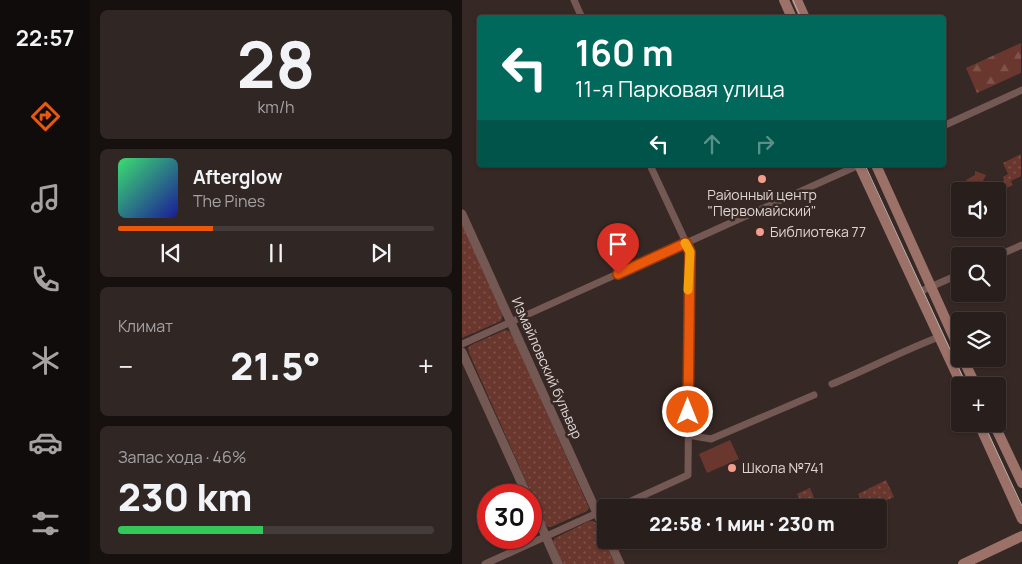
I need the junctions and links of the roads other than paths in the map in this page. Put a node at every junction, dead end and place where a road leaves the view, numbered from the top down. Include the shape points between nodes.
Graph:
1 (574, 0) edge
2 (784, 0) edge
3 (797, 0) edge
4 (581, 15) edge
5 (791, 15) edge
6 (804, 15) edge
7 (1022, 90) edge
8 (946, 125) edge
9 (651, 167) edge
10 (855, 167) edge
11 (860, 167) edge
12 (877, 167) edge
13 (462, 214) edge
14 (686, 243) junction
15 (1022, 245) edge
16 (1006, 252) edge
17 (951, 278) edge
18 (930, 287) junction
19 (918, 292) junction
20 (511, 322) junction
21 (951, 332) edge
22 (939, 337) junction
23 (462, 344) edge
24 (462, 352) edge
25 (958, 377) edge
26 (832, 384) dead end
27 (814, 395) dead end
28 (983, 432) edge
29 (998, 432) edge
30 (688, 434) junction
31 (1022, 483) edge
32 (522, 484) edge
33 (636, 499) edge
34 (596, 513) joint
35 (1022, 519) edge
36 (542, 527) edge
37 (546, 536) junction
38 (1022, 536) edge
39 (613, 549) edge
40 (485, 564) edge
41 (558, 564) edge
42 (620, 564) edge
43 (963, 564) edge

1 - 4 street
2 - 5 main road
3 - 6 main road
7 - 8 street
9 - 14 street
10 - 14 street
11 - 19 main road
12 - 18 main road
13 - 20 street, Измайловский бульвар
14 - 20 street
14 - 30 street via 690,252
15 - 16 street
17 - 18 street
18 - 19 street
18 - 21 main road
19 - 22 main road
20 - 23 street
20 - 34 street, Измайловский бульвар
22 - 25 main road
22 - 26 street
24 - 32 street
27 - 30 street via 711,439
28 - 35 main road
29 - 31 main road
30 - 33 street via 688,475
34 - 37 street
36 - 37 street
37 - 40 street
37 - 41 street
38 - 43 main road
39 - 42 street

